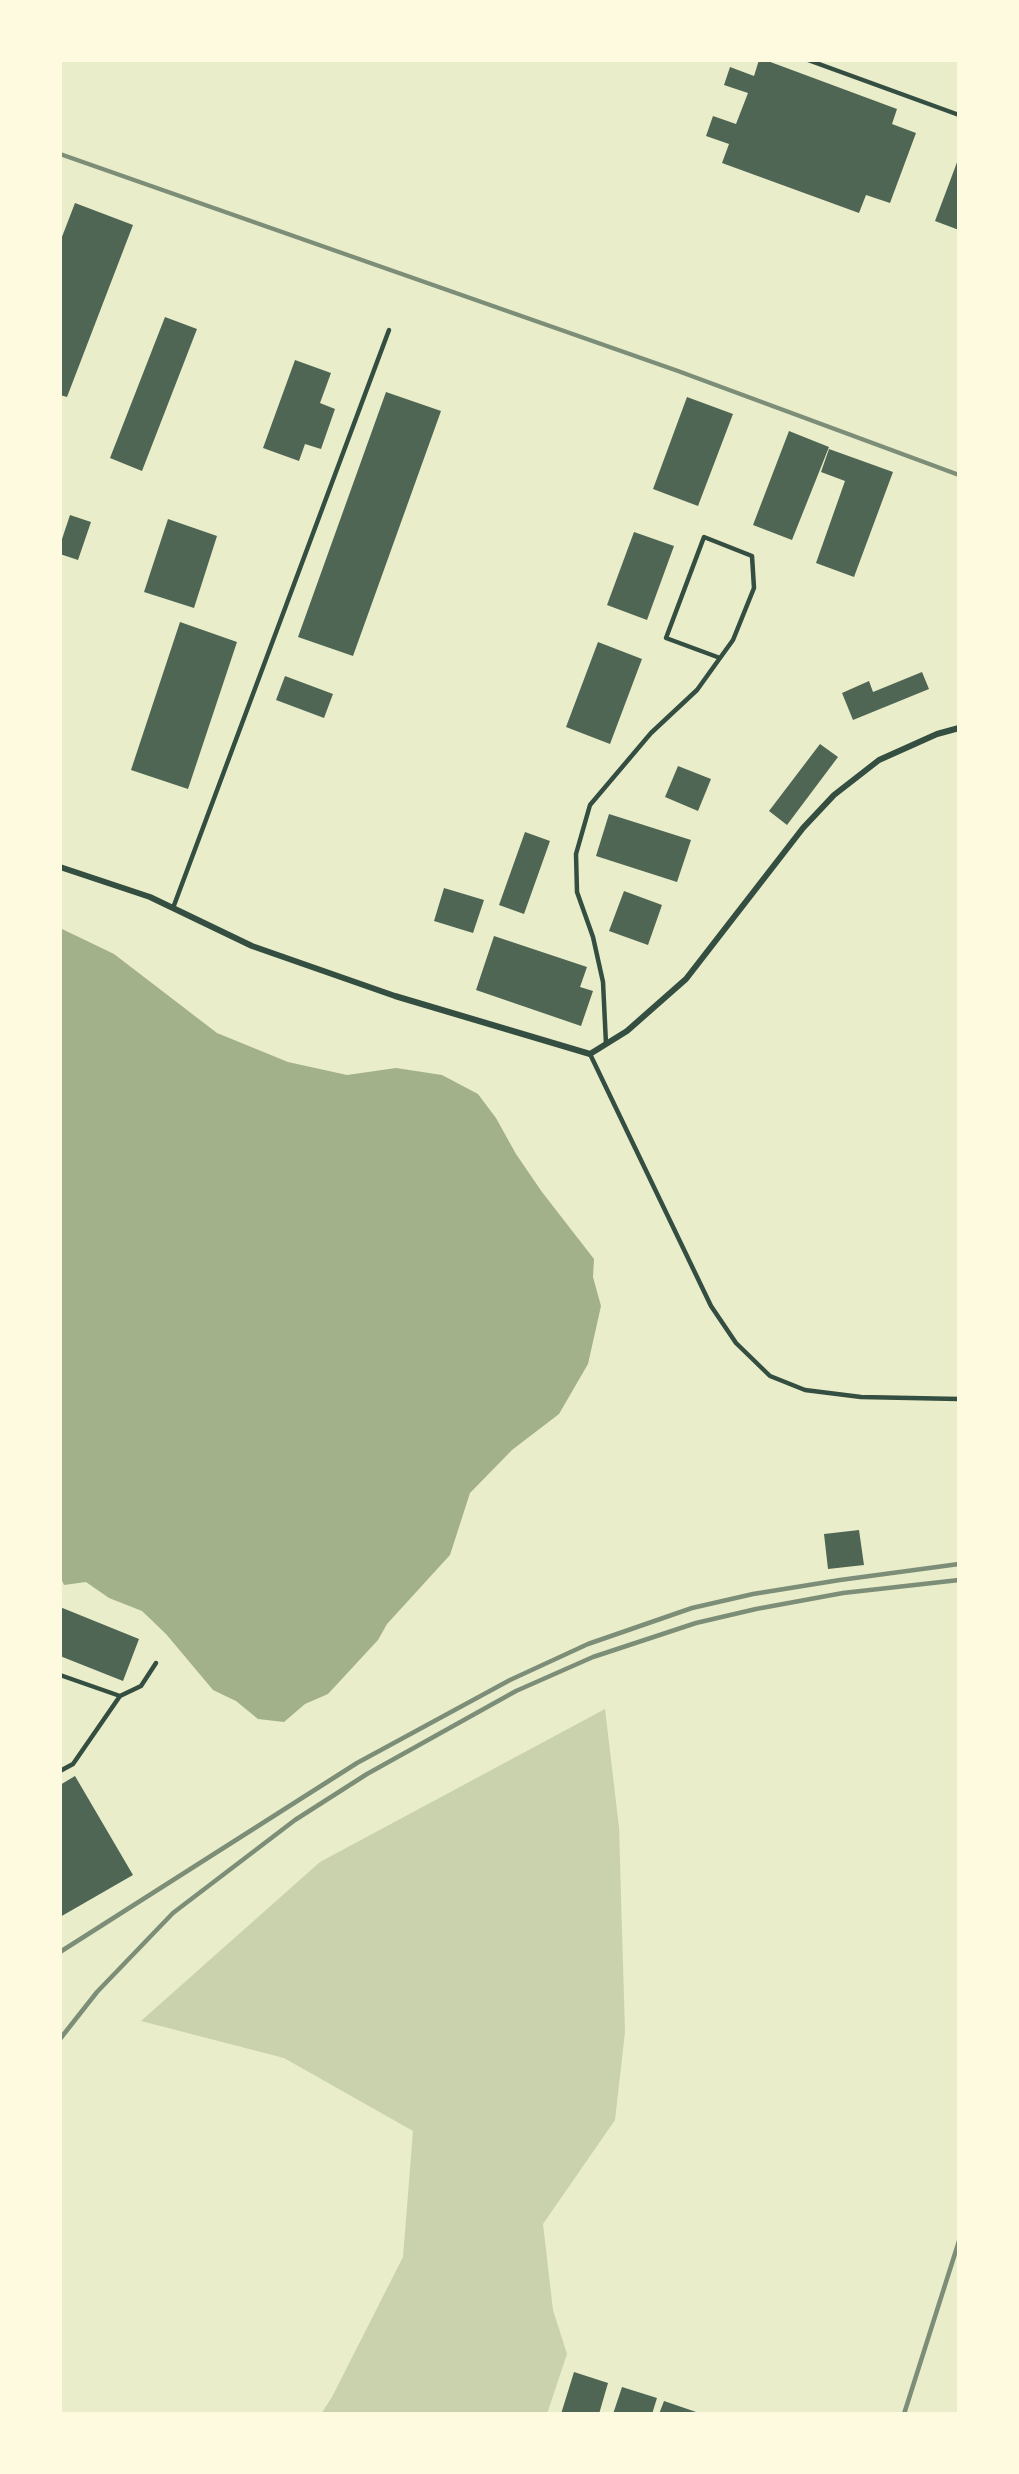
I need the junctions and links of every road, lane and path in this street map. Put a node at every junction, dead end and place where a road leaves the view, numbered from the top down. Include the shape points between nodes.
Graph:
1 (808, 60) edge
2 (959, 115) edge
3 (389, 330) dead end
4 (720, 658) junction
5 (959, 728) edge
6 (60, 867) edge
7 (173, 908) junction
8 (606, 1044) junction
9 (590, 1054) junction
10 (959, 1399) edge
11 (156, 1663) dead end
12 (60, 1675) edge
13 (120, 1696) junction
14 (60, 1771) edge

1 - 2 lane
3 - 7 lane
4 - 4 lane via 733,640 754,588 752,556 704,537 666,638
4 - 8 lane via 697,690 651,733 590,805 581,835 576,854 577,892 603,982
5 - 8 street via 879,760 834,795 803,828 687,979 627,1031
6 - 7 street
7 - 9 street via 252,946
8 - 9 street
9 - 10 lane via 711,1306 736,1343 770,1376 805,1390 861,1397
11 - 13 lane via 141,1686
12 - 13 lane
13 - 14 lane via 73,1764

